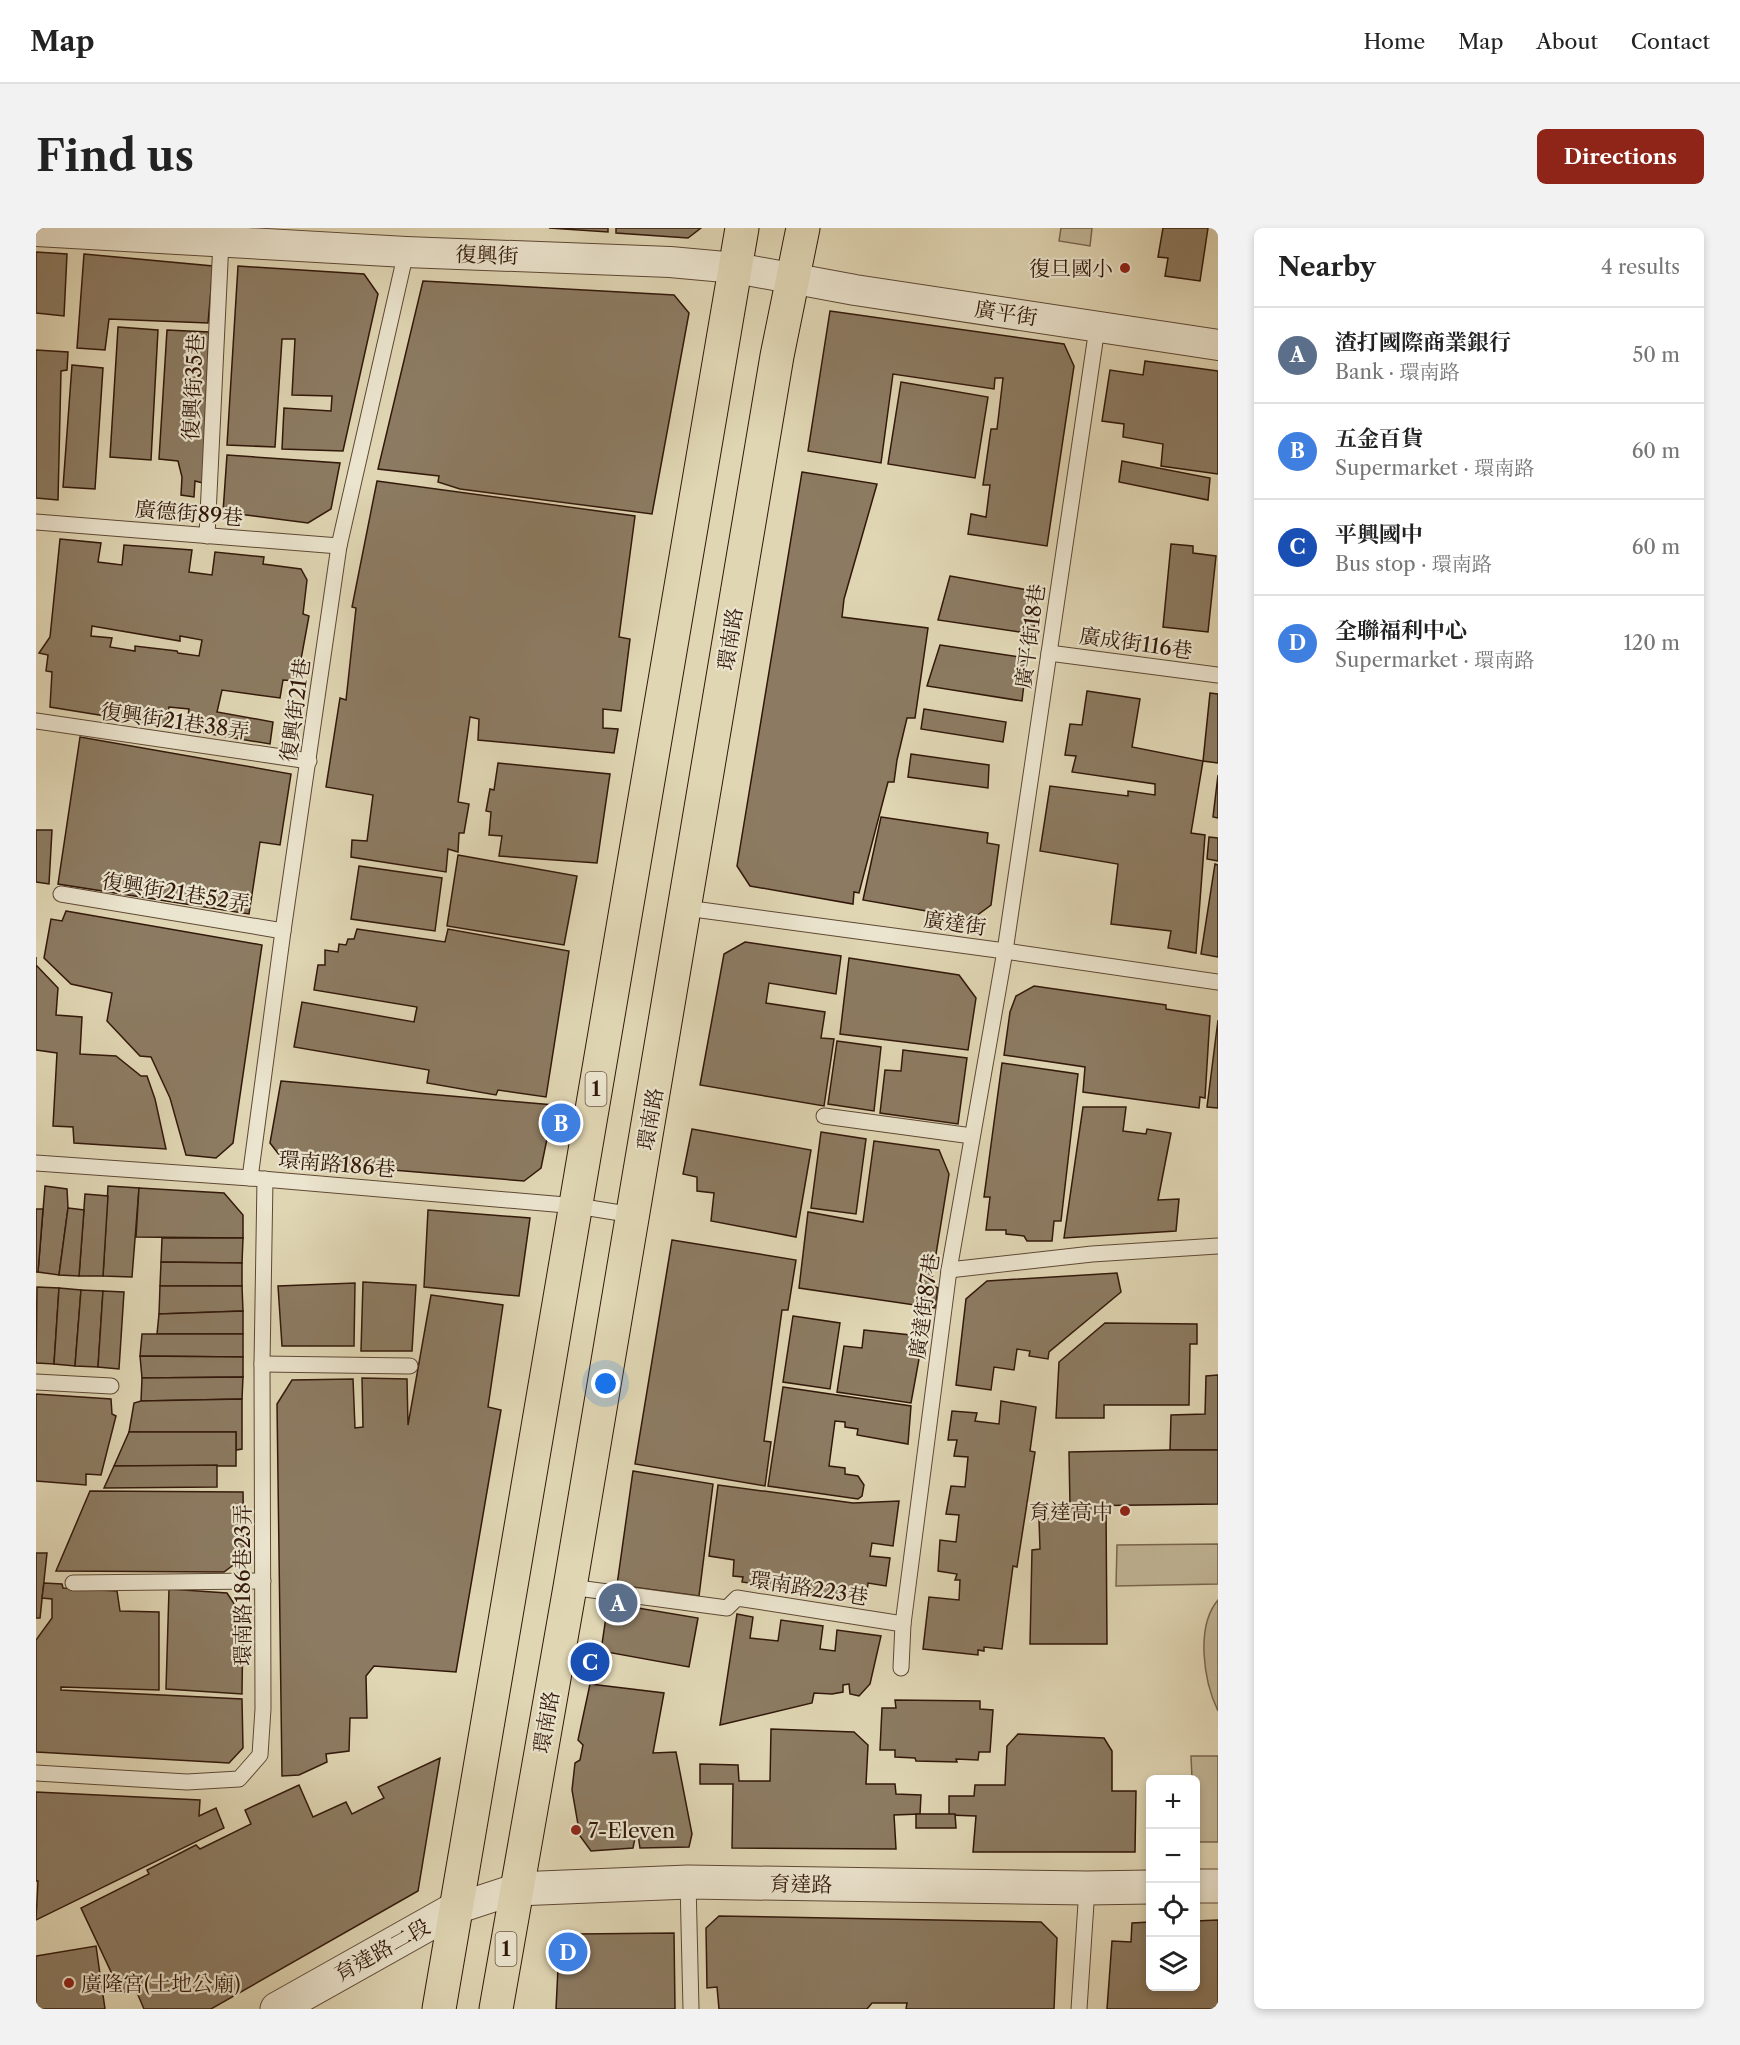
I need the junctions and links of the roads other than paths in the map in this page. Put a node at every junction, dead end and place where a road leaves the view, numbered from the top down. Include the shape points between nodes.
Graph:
1 (742, 228) edge
2 (803, 228) edge
3 (36, 231) edge
4 (221, 241) junction
5 (406, 252) junction
6 (736, 268) junction
7 (794, 278) junction
8 (1097, 328) junction
9 (1218, 345) edge
10 (36, 522) edge
11 (207, 536) junction
12 (339, 546) junction
13 (1049, 653) junction
14 (1218, 675) edge
15 (36, 721) edge
16 (309, 761) junction
17 (61, 894) dead end
18 (686, 909) junction
19 (283, 931) junction
20 (1005, 951) junction
21 (1218, 982) edge
22 (824, 1116) dead end
23 (972, 1136) junction
24 (36, 1163) edge
25 (257, 1179) junction
26 (577, 1206) junction
27 (633, 1215) junction
28 (1218, 1246) edge
29 (949, 1270) junction
30 (262, 1364) junction
31 (410, 1366) dead end
32 (36, 1383) edge
33 (111, 1386) dead end
34 (262, 1581) junction
35 (73, 1583) dead end
36 (570, 1587) junction
37 (903, 1624) junction
38 (901, 1668) dead end
39 (36, 1773) edge
40 (687, 1882) junction
41 (1200, 1886) edge
42 (1218, 1886) edge
43 (1146, 1887) edge
44 (1087, 1888) junction
45 (516, 1889) junction
46 (455, 1909) junction
47 (277, 2009) edge
48 (439, 2009) edge
49 (496, 2009) edge
50 (691, 2009) edge
51 (1079, 2009) edge

1 - 6 main road, 1
2 - 7 main road, 環南路 / 1
3 - 4 street, 復興街
4 - 5 street, 復興街
4 - 11 lane, 復興街35巷
5 - 6 street, 復興街
5 - 12 lane, 復興街21巷
6 - 7 street, 復興街
6 - 26 main road, 1
7 - 8 street, 廣平街
7 - 18 main road, 環南路 / 1 via 777,356
8 - 9 street, 廣平街
8 - 13 lane, 廣平街18巷
10 - 11 lane, 廣德街89巷
11 - 12 lane, 廣德街89巷
12 - 16 lane, 復興街21巷
13 - 14 lane, 廣成街116巷
13 - 20 lane, 廣平街18巷
15 - 16 lane, 復興街21巷38弄
16 - 19 lane, 復興街21巷
17 - 19 lane, 復興街21巷52弄
18 - 20 lane, 廣達街
18 - 27 main road, 環南路 / 1
19 - 25 lane, 復興街21巷
20 - 21 lane, 廣達街
20 - 23 lane, 廣達街87巷
22 - 23 lane
23 - 29 lane, 廣達街87巷
24 - 25 lane, 環南路186巷
25 - 26 lane, 環南路186巷
25 - 30 lane, 環南路186巷23弄
26 - 27 lane, 環南路186巷
26 - 46 main road, 1
27 - 36 main road, 環南路 / 1
28 - 29 lane via 1092,1254
29 - 37 lane, 廣達街87巷
30 - 31 lane
30 - 34 lane, 環南路186巷23弄
32 - 33 lane
34 - 35 lane
34 - 39 lane, 環南路186巷23弄 via 260,1755 239,1779 187,1782
36 - 37 lane, 環南路223巷 via 727,1608 737,1598
36 - 45 main road, 環南路 / 1
37 - 38 lane, 廣達街87巷
40 - 44 street, 育達路
40 - 45 street, 育達路
40 - 50 lane
41 - 42 street
43 - 44 street, 育達路
44 - 51 lane
45 - 46 street, 育達路
45 - 49 main road, 環南路 / 1
46 - 47 street, 育達路二段
46 - 48 main road, 1

